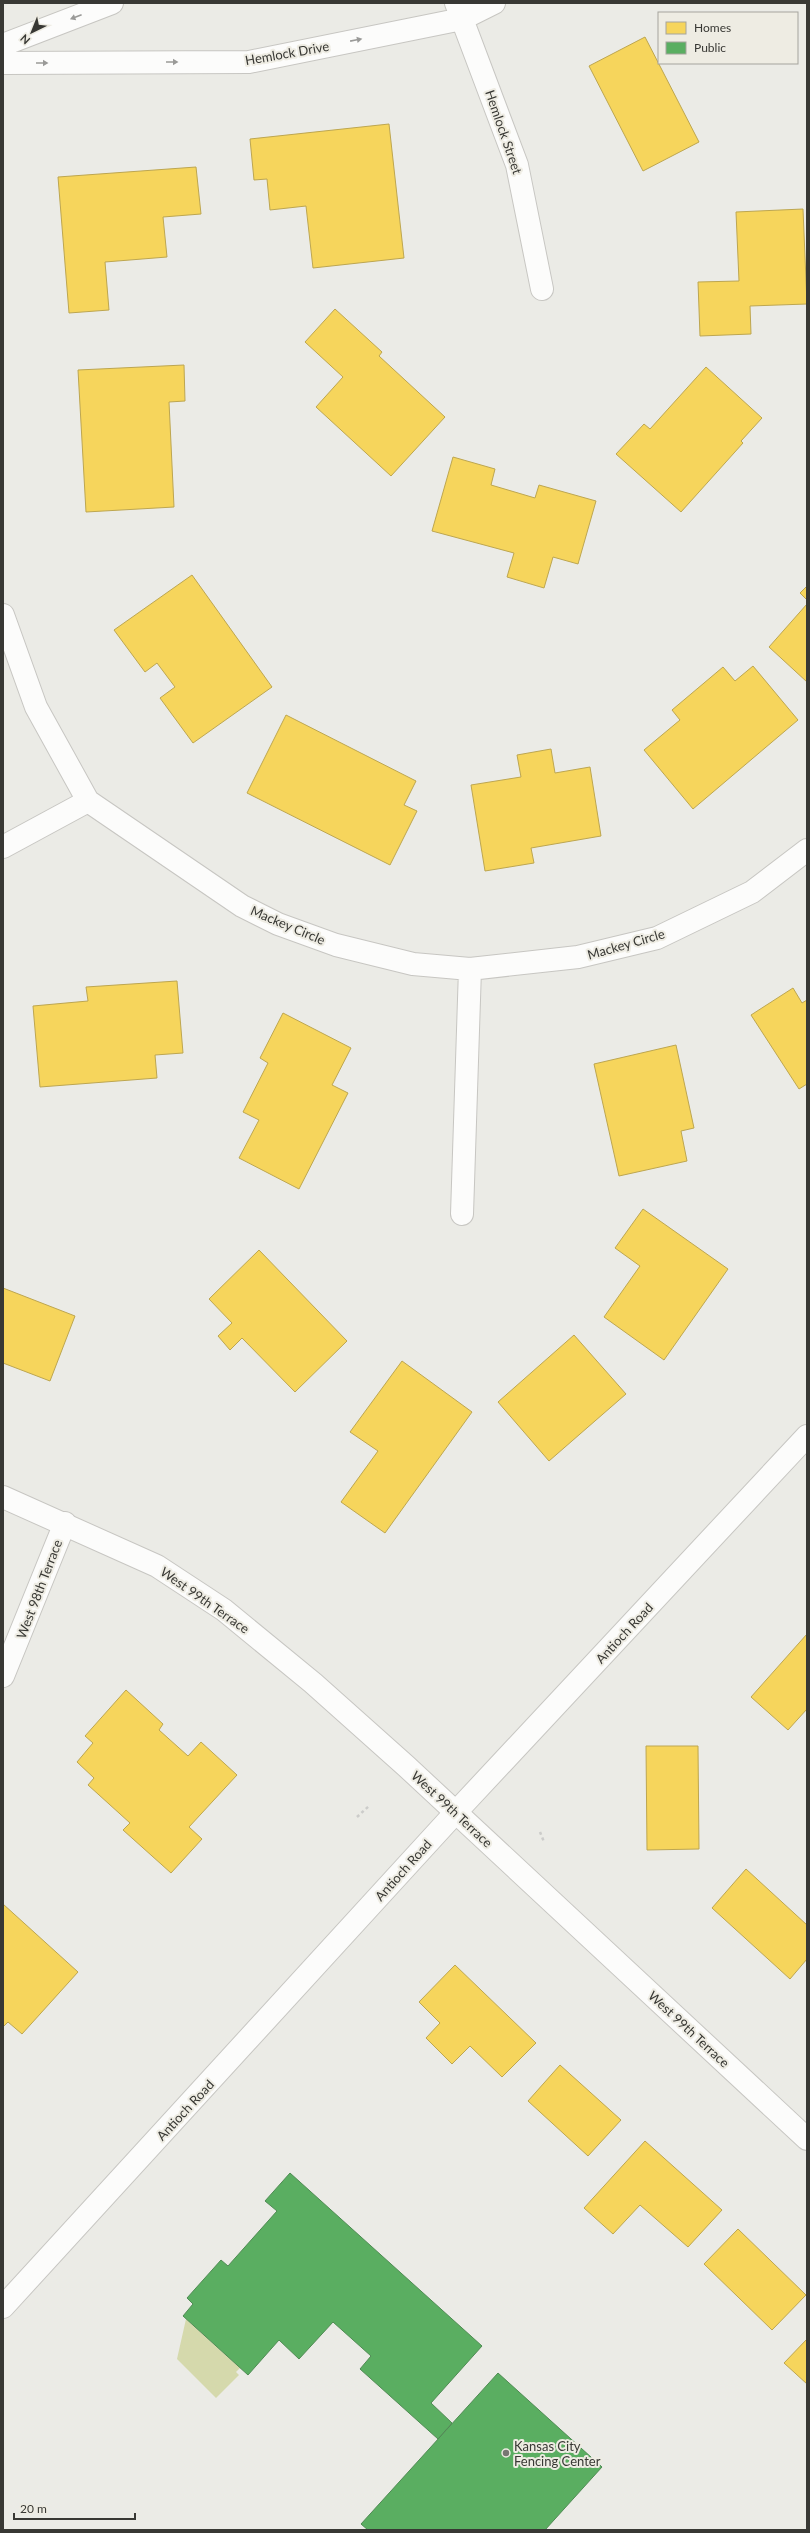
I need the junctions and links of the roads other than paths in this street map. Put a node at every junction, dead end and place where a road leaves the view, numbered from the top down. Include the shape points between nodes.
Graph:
1 (112, 3) edge
2 (494, 3) edge
3 (459, 11) edge
4 (3, 45) edge
5 (3, 63) edge
6 (542, 289) dead end
7 (3, 615) edge
8 (88, 801) junction
9 (3, 847) edge
10 (807, 850) edge
11 (470, 969) junction
12 (462, 1214) dead end
13 (807, 1436) edge
14 (3, 1497) edge
15 (65, 1523) junction
16 (3, 1676) edge
17 (456, 1812) junction
18 (807, 2139) edge
19 (3, 2307) edge

1 -> 4 street
2 - 3 street, Hemlock Drive
5 -> 3 street, Hemlock Drive via 249,62
3 - 6 street, Hemlock Street via 517,165
7 - 8 street, Mackey Circle via 36,707
8 - 9 street
8 - 11 street, Mackey Circle via 242,906 278,924 336,945 412,964
10 - 11 street, Mackey Circle via 752,892 657,938 578,958
11 - 12 street
13 - 17 street, Antioch Road
14 - 15 street, West 99th Terrace
15 - 16 street, West 98th Terrace
15 - 17 street, West 99th Terrace via 157,1566 224,1610 313,1683
17 - 18 street, West 99th Terrace
17 - 19 street, Antioch Road

